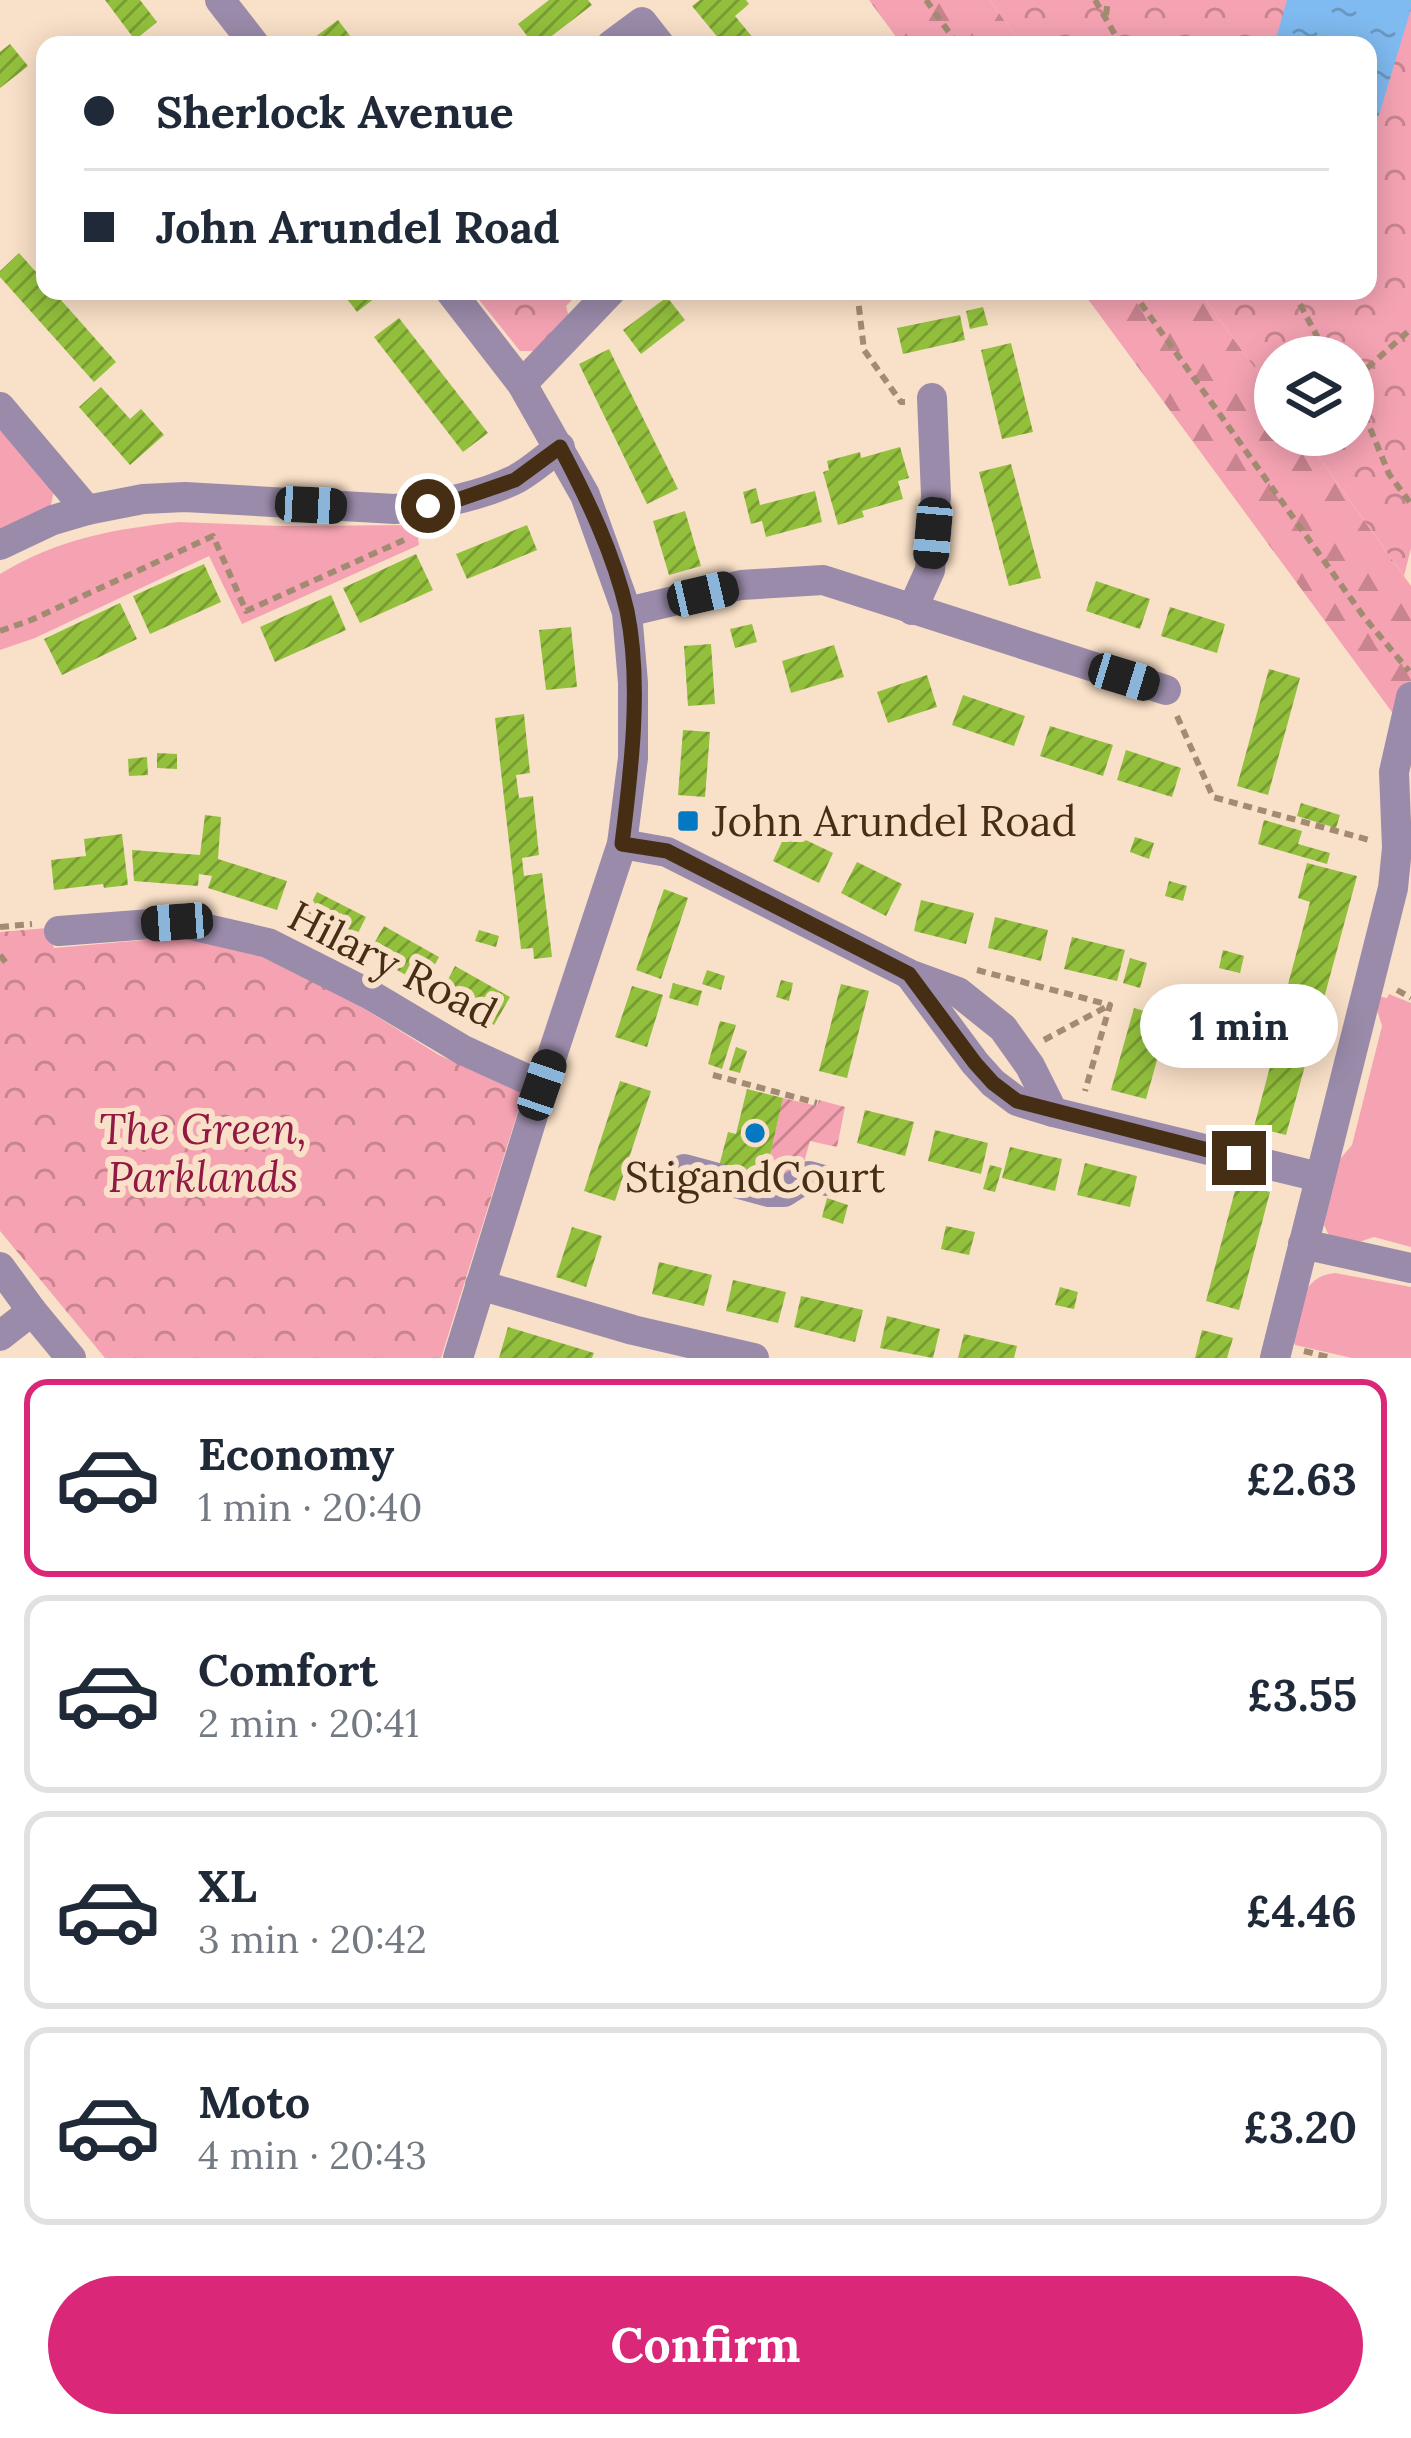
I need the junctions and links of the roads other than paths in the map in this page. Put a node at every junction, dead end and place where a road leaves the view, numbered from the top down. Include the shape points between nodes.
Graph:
1 (220, 0) edge
2 (248, 36) edge
3 (457, 300) edge
4 (602, 300) edge
5 (522, 383) junction
6 (932, 398) road end
7 (0, 407) edge
8 (560, 447) junction
9 (87, 510) junction
10 (0, 545) edge
11 (912, 610) junction
12 (627, 612) junction
13 (1166, 690) road end
14 (1411, 697) edge
15 (622, 844) junction
16 (59, 932) dead end
17 (909, 974) junction
18 (542, 1085) junction
19 (1065, 1115) junction
20 (684, 1168) dead end
21 (1319, 1178) junction
22 (827, 1181) dead end
23 (1303, 1244) junction
24 (0, 1267) edge
25 (1411, 1268) edge
26 (480, 1286) junction
27 (32, 1311) junction
28 (0, 1336) edge
29 (71, 1358) edge
30 (458, 1358) edge
31 (754, 1358) edge
32 (1275, 1358) edge

1 - 2 street
3 - 5 street
4 - 5 street
5 - 8 street
6 - 11 street via 931,551
7 - 9 street
8 - 9 street via 515,480 428,506 185,497
8 - 12 street
9 - 10 street
11 - 12 street via 824,580 741,585
11 - 13 street
12 - 15 street via 633,758
14 - 21 street via 1394,772 1393,888
15 - 17 street via 667,851
15 - 18 street
16 - 18 street, Hilary Road via 177,922 268,943
17 - 19 street via 958,992 1003,1028
17 - 19 street via 993,1083 1017,1101
18 - 26 street
19 - 21 street
20 - 22 street via 769,1192 809,1176
21 - 23 street
23 - 25 street
23 - 32 street
24 - 27 street
26 - 30 street
26 - 31 street
27 - 28 street
27 - 29 street

